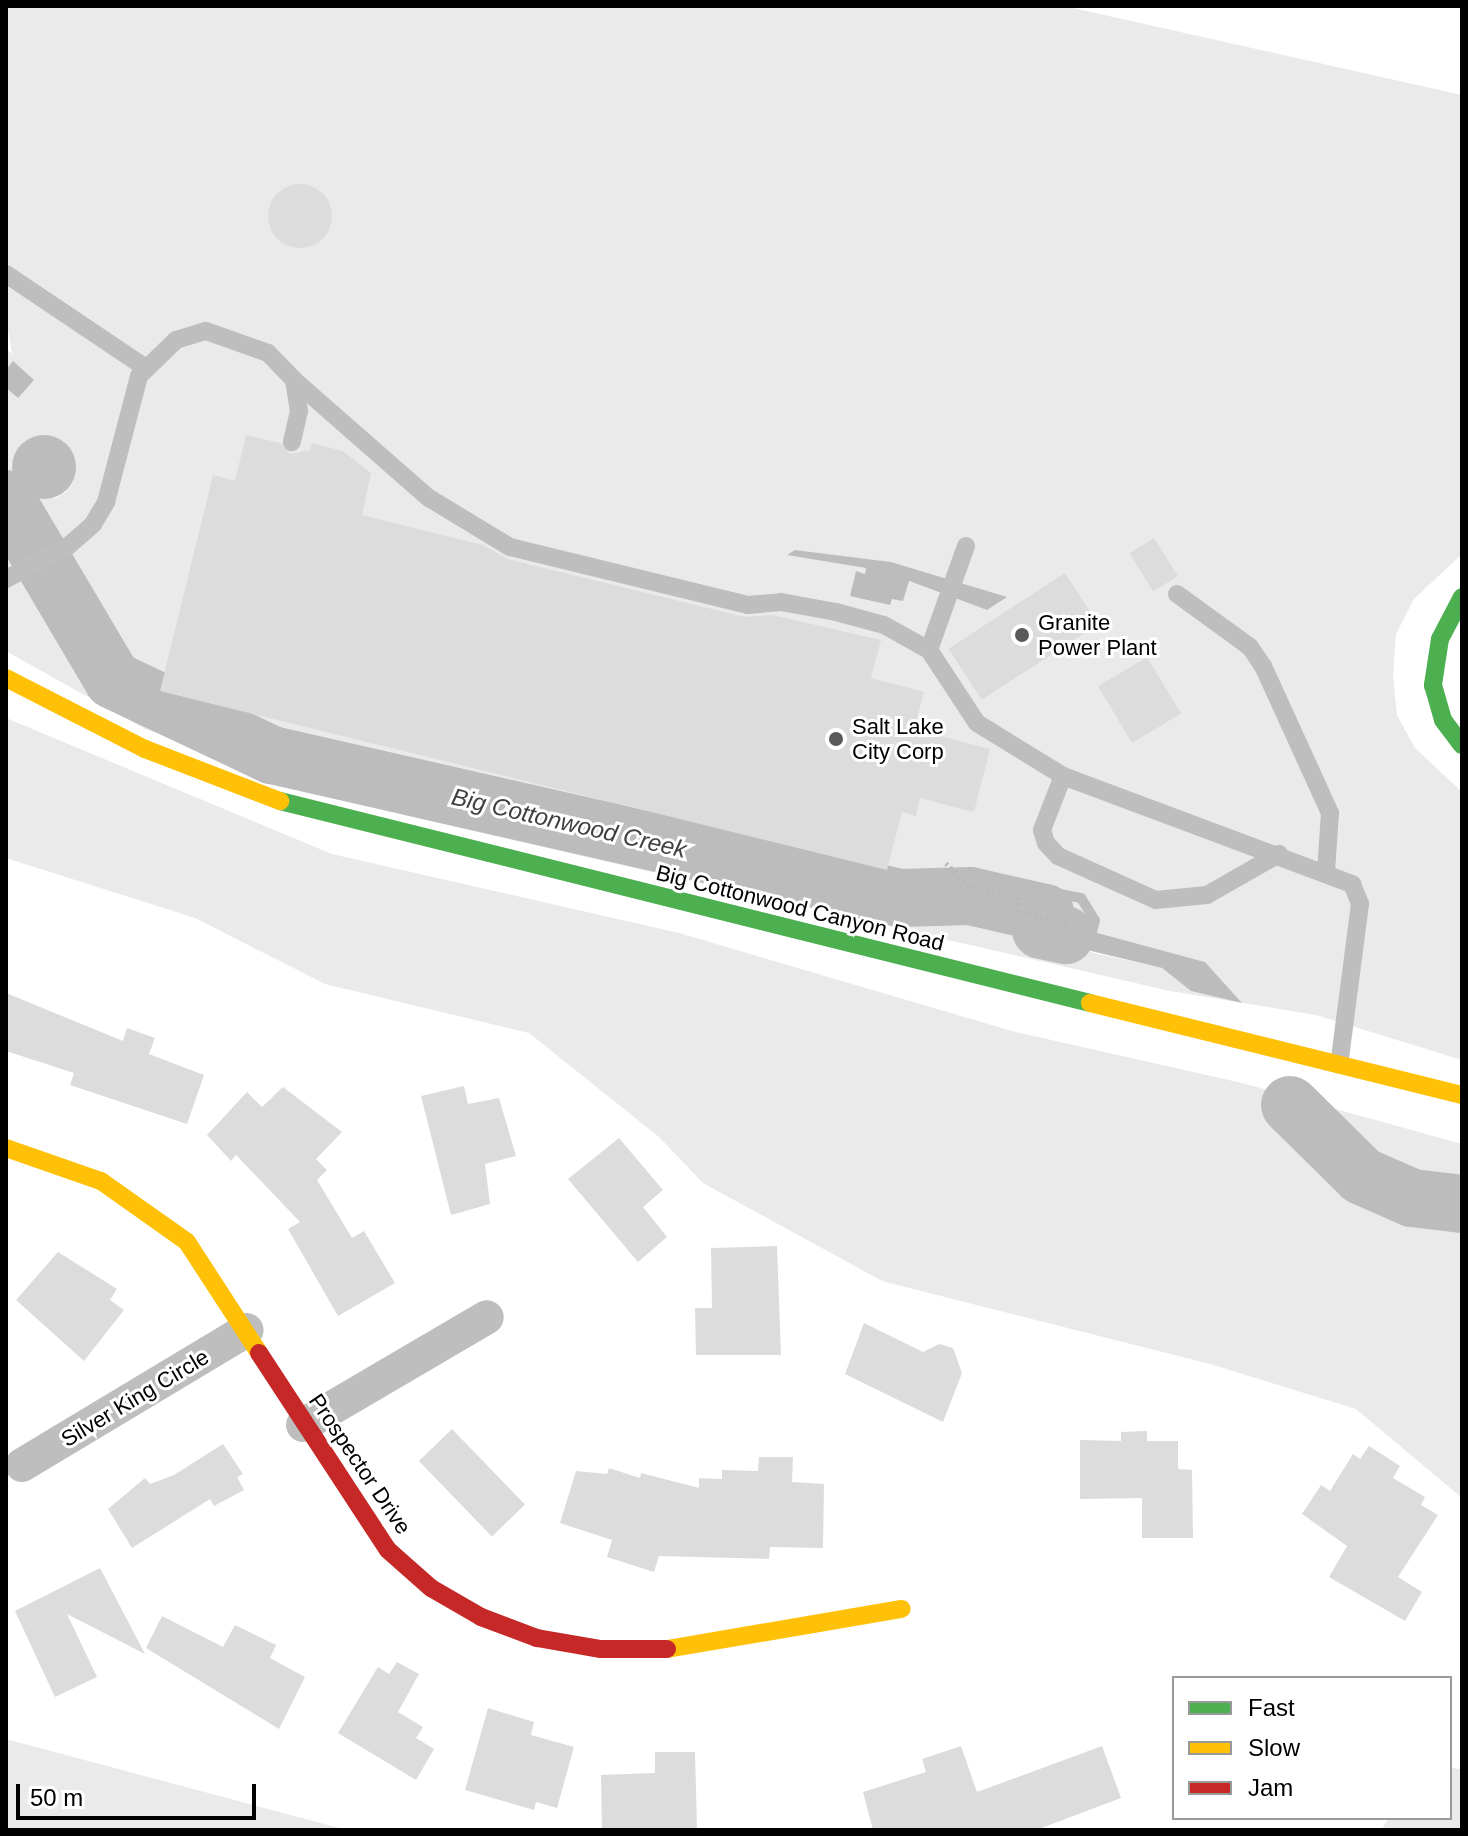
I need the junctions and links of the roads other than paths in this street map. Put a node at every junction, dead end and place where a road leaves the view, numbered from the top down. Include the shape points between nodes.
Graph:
1 (6, 274) edge
2 (146, 368) junction
3 (294, 380) junction
4 (292, 442) dead end
5 (966, 546) dead end
6 (10, 577) edge
7 (1177, 594) dead end
8 (1462, 597) edge
9 (929, 650) junction
10 (6, 678) edge
11 (1462, 745) edge
12 (1063, 776) junction
13 (1279, 854) junction
14 (1326, 871) junction
15 (1339, 1065) junction
16 (1462, 1095) edge
17 (6, 1148) edge
18 (487, 1317) dead end
19 (247, 1330) junction
20 (303, 1425) junction
21 (22, 1465) dead end
22 (902, 1609) dead end

1 - 2 lane
2 - 3 lane via 176,340 206,331 268,353
2 - 6 lane via 127,403 106,502 67,547
3 - 4 lane via 299,411
3 - 9 lane via 429,498 510,547 748,605 781,602 836,612 884,625
5 - 9 lane
7 - 14 lane via 1250,647 1263,666 1330,813
8 - 11 main road via 1440,639 1433,685 1443,720
9 - 12 lane via 977,723
10 - 15 main road, Big Cottonwood Canyon Road via 145,749 296,806
12 - 13 lane
12 - 13 lane via 1042,830 1046,843 1058,856 1156,900 1207,895
13 - 14 lane
14 - 15 lane via 1352,884 1360,904
15 - 16 main road, Big Cottonwood Canyon Road
17 - 19 main road, Prospector Drive via 101,1181 147,1208 187,1242
18 - 20 street
19 - 20 main road, Prospector Drive
19 - 21 street, Silver King Circle
20 - 22 main road, Prospector Drive via 388,1550 431,1588 537,1638 601,1649 666,1649

